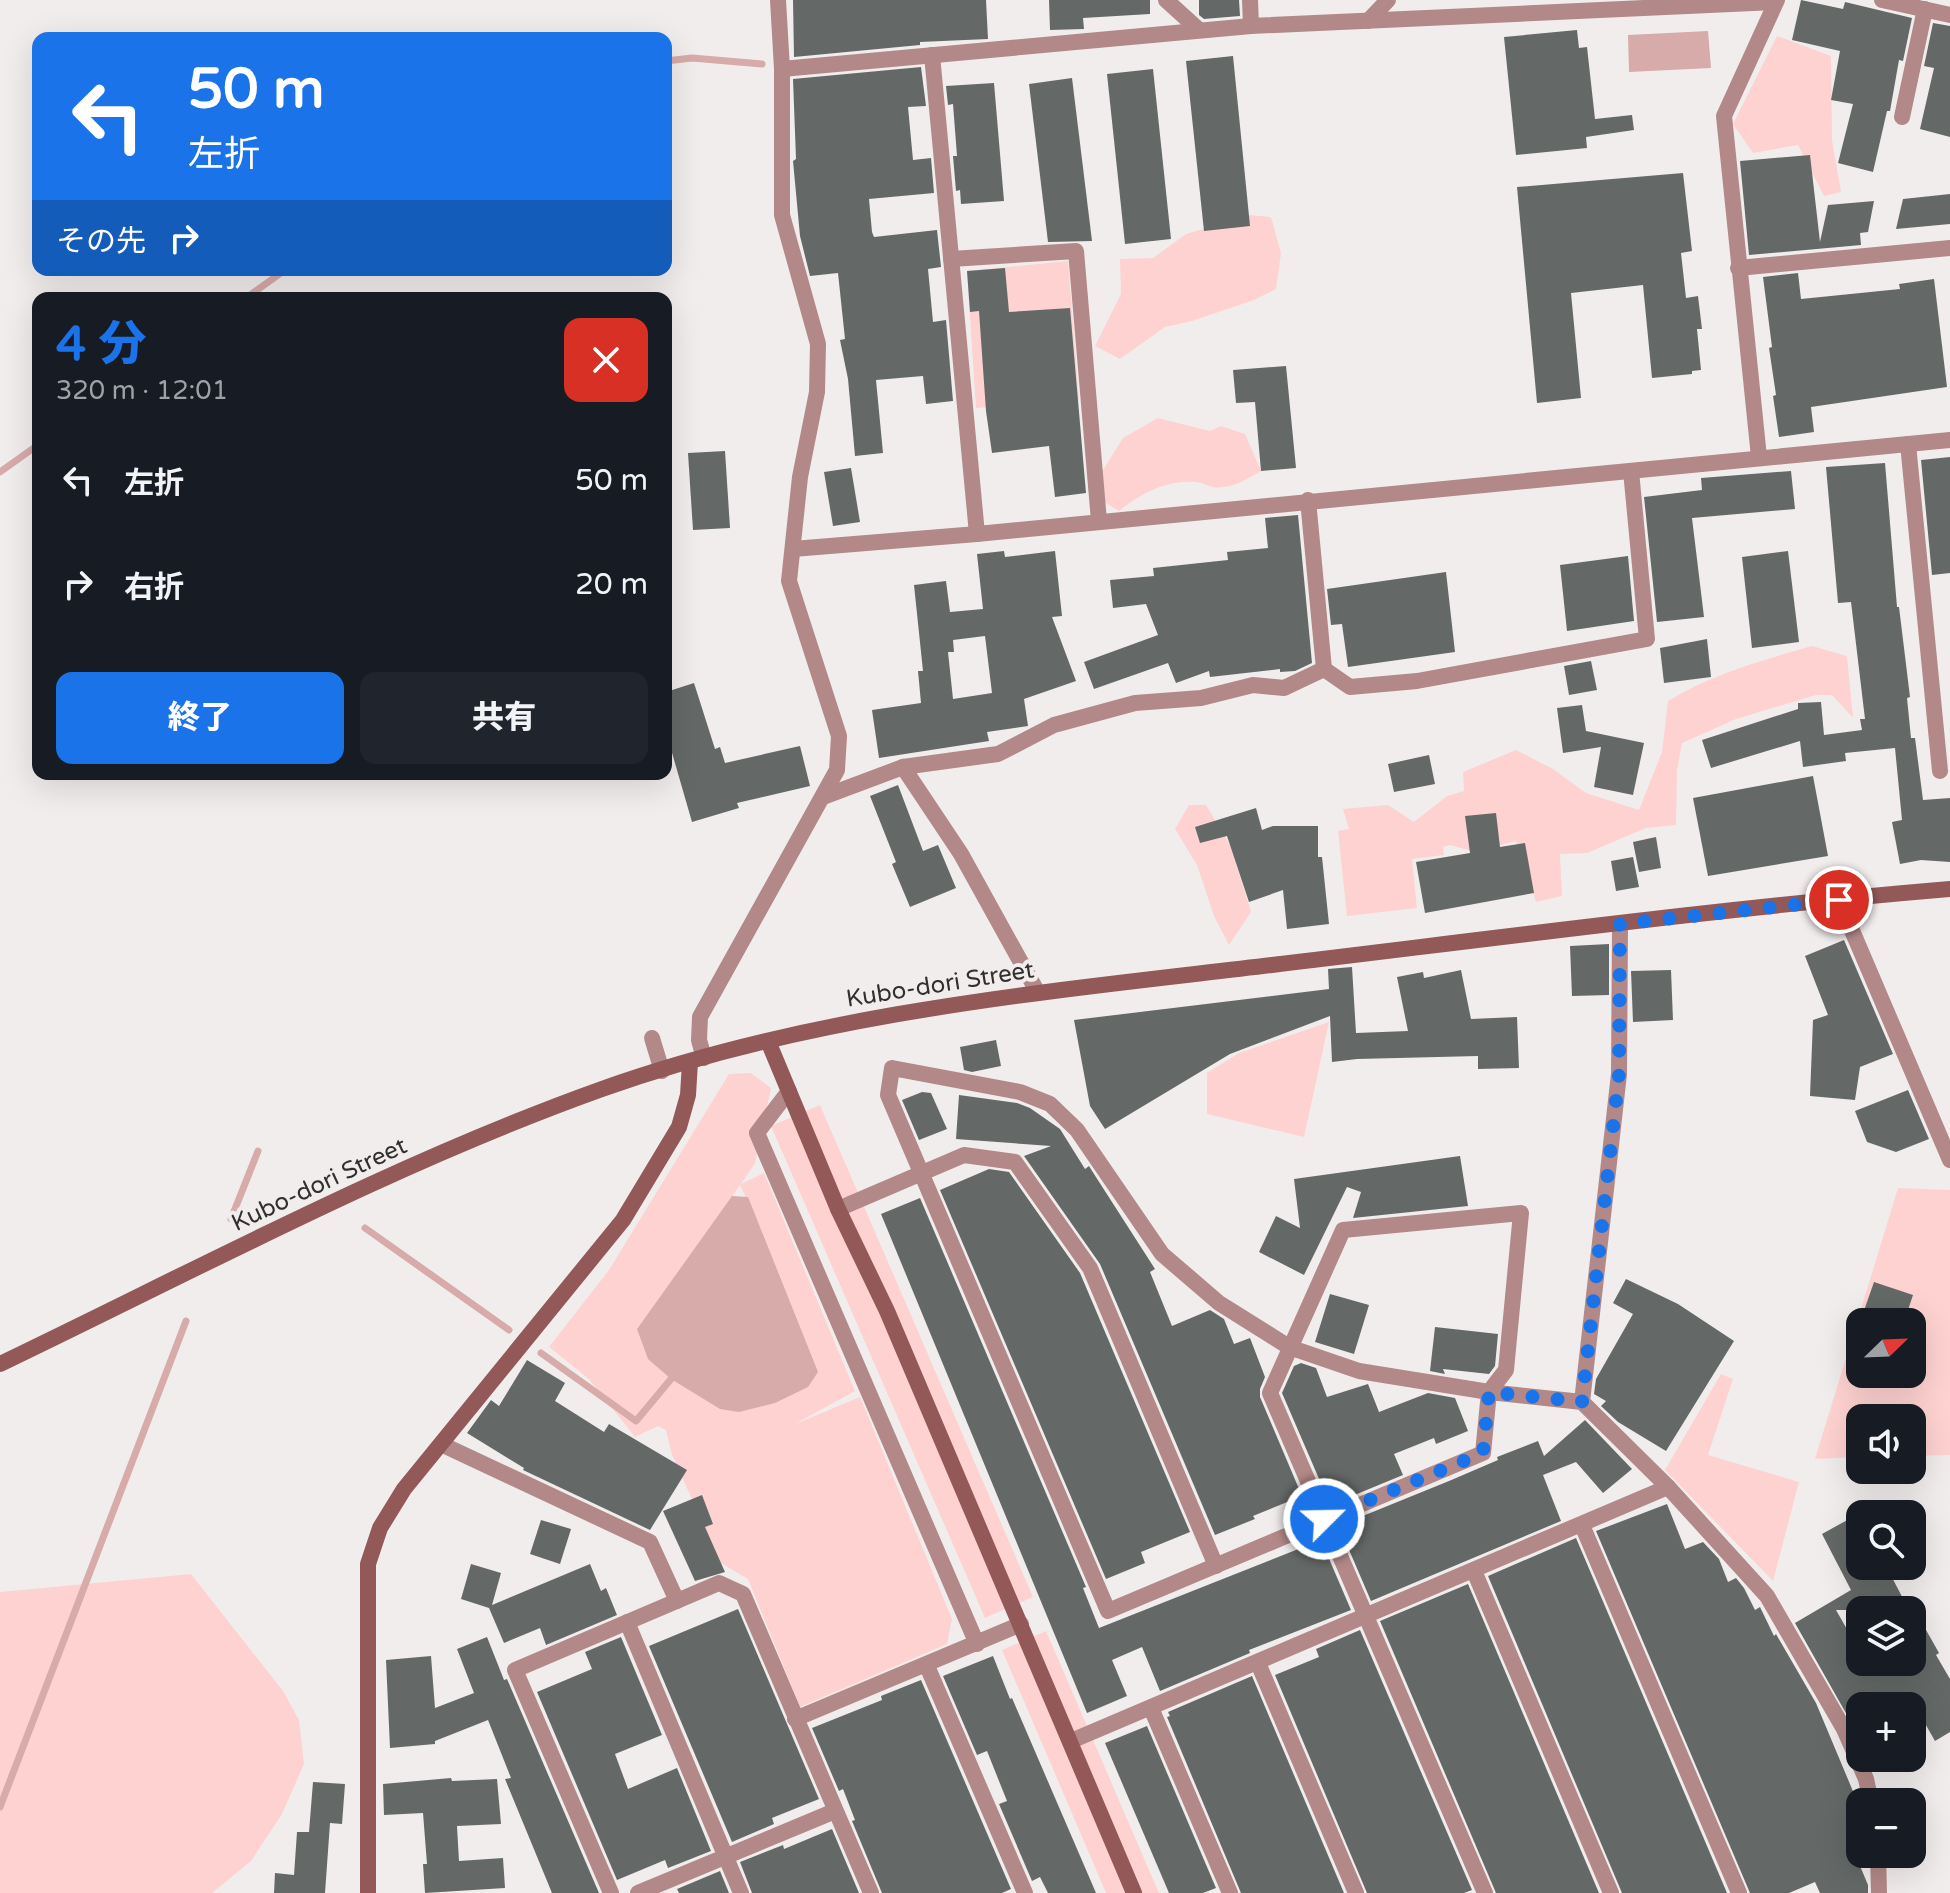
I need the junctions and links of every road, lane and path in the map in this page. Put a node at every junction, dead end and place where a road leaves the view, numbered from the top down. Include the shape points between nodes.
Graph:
1 (778, 0) edge
2 (1166, 0) edge
3 (1250, 0) edge
4 (1388, 0) edge
5 (1484, 0) edge
6 (1882, 0) edge
7 (1776, 1) edge
8 (1622, 5) edge
9 (1925, 9) junction
10 (1950, 15) edge
11 (1477, 17) junction
12 (1368, 21) junction
13 (1251, 26) junction
14 (1199, 30) junction
15 (932, 55) junction
16 (782, 69) junction
17 (1902, 117) dead end
18 (1950, 248) edge
19 (951, 259) junction
20 (1738, 268) junction
21 (1950, 440) edge
22 (1908, 444) junction
23 (1759, 457) junction
24 (1631, 471) junction
25 (1308, 500) junction
26 (1099, 521) junction
27 (977, 534) junction
28 (793, 549) junction
29 (1324, 669) junction
30 (903, 767) junction
31 (1940, 771) dead end
32 (823, 797) junction
33 (1950, 889) edge
34 (1839, 900) junction
35 (1620, 924) junction
36 (1038, 993) junction
37 (652, 1038) dead end
38 (768, 1041) junction
39 (697, 1060) junction
40 (662, 1071) junction
41 (789, 1091) junction
42 (1950, 1160) edge
43 (921, 1174) junction
44 (838, 1209) junction
45 (1289, 1347) junction
46 (0, 1364) edge
47 (1489, 1392) junction
48 (1582, 1402) junction
49 (441, 1444) junction
50 (1668, 1487) junction
51 (1324, 1519) junction
52 (1582, 1525) junction
53 (1216, 1566) junction
54 (1474, 1571) junction
55 (677, 1601) junction
56 (1367, 1615) junction
57 (627, 1622) junction
58 (1021, 1624) junction
59 (977, 1644) junction
60 (1258, 1663) junction
61 (927, 1666) junction
62 (1151, 1708) junction
63 (795, 1719) junction
64 (1071, 1741) junction
65 (1868, 1788) edge
66 (835, 1811) junction
67 (725, 1855) junction
68 (1878, 1868) edge
69 (368, 1893) edge
70 (611, 1893) edge
71 (638, 1893) edge
72 (741, 1893) edge
73 (871, 1893) edge
74 (1025, 1893) edge
75 (1134, 1893) edge
76 (1230, 1893) edge
77 (1356, 1893) edge
78 (1485, 1893) edge
79 (1611, 1893) edge
80 (1739, 1893) edge
81 (1879, 1893) edge

1 - 16 street
2 - 14 street
3 - 13 street
4 - 12 street
5 - 11 street
6 - 9 street
7 - 8 street
7 - 20 street via 1724,116
8 - 11 street
9 - 10 street
9 - 17 street
11 - 12 street
12 - 13 street
13 - 14 street
14 - 15 street
15 - 16 street
15 - 19 street
16 - 28 street via 782,215 818,344 817,392
18 - 20 street
19 - 26 street via 1076,251
19 - 27 street
20 - 23 street
21 - 22 street
22 - 23 street
22 - 31 street
23 - 24 street
24 - 25 street
24 - 29 street via 1647,639 1417,681 1350,687
25 - 26 street
25 - 29 street
26 - 27 street
27 - 28 street
28 - 32 street via 789,581 839,736 837,770
29 - 30 street via 1284,688 1253,685 1201,698 1135,703 1054,725 998,754
30 - 32 street
30 - 36 street via 961,854
32 - 39 street via 700,1017
33 - 34 street, Kubo-dori Street
34 - 35 street, Kubo-dori Street
34 - 42 street
35 - 36 street, Kubo-dori Street
35 - 48 street via 1619,1074
36 - 38 street, Kubo-dori Street via 912,1010
37 - 40 street
38 - 39 street, Kubo-dori Street
38 - 41 street
39 - 40 street, Kubo-dori Street
39 - 49 street via 679,1127 623,1220
40 - 46 street, Kubo-dori Street via 603,1088 412,1165
41 - 44 street
41 - 59 street via 757,1133
43 - 44 street
43 - 45 street via 888,1095 892,1068 1020,1092 1050,1104 1077,1130 1162,1254 1219,1303
43 - 53 street via 964,1155 1015,1162 1090,1268
43 - 53 street via 1108,1611
44 - 58 street
45 - 47 street via 1359,1371
45 - 47 street via 1343,1230 1521,1213 1506,1370
45 - 51 street via 1270,1393
47 - 48 street
47 - 51 street via 1483,1453
48 - 50 street
49 - 55 street via 650,1542
49 - 69 street via 380,1528 368,1564
50 - 52 street
50 - 65 street via 1767,1596 1844,1729
51 - 53 street
51 - 56 street
52 - 54 street
52 - 80 street
54 - 56 street
54 - 79 street
55 - 57 street
55 - 63 street via 719,1583 743,1594
56 - 60 street
56 - 78 street
57 - 67 street
57 - 70 street via 515,1670
58 - 59 street
58 - 64 street
59 - 61 street
60 - 62 street
60 - 77 street
61 - 63 street
61 - 74 street
62 - 64 street
62 - 76 street
63 - 66 street
64 - 75 street
66 - 67 street
66 - 73 street
67 - 71 street
67 - 72 street
68 - 81 street

